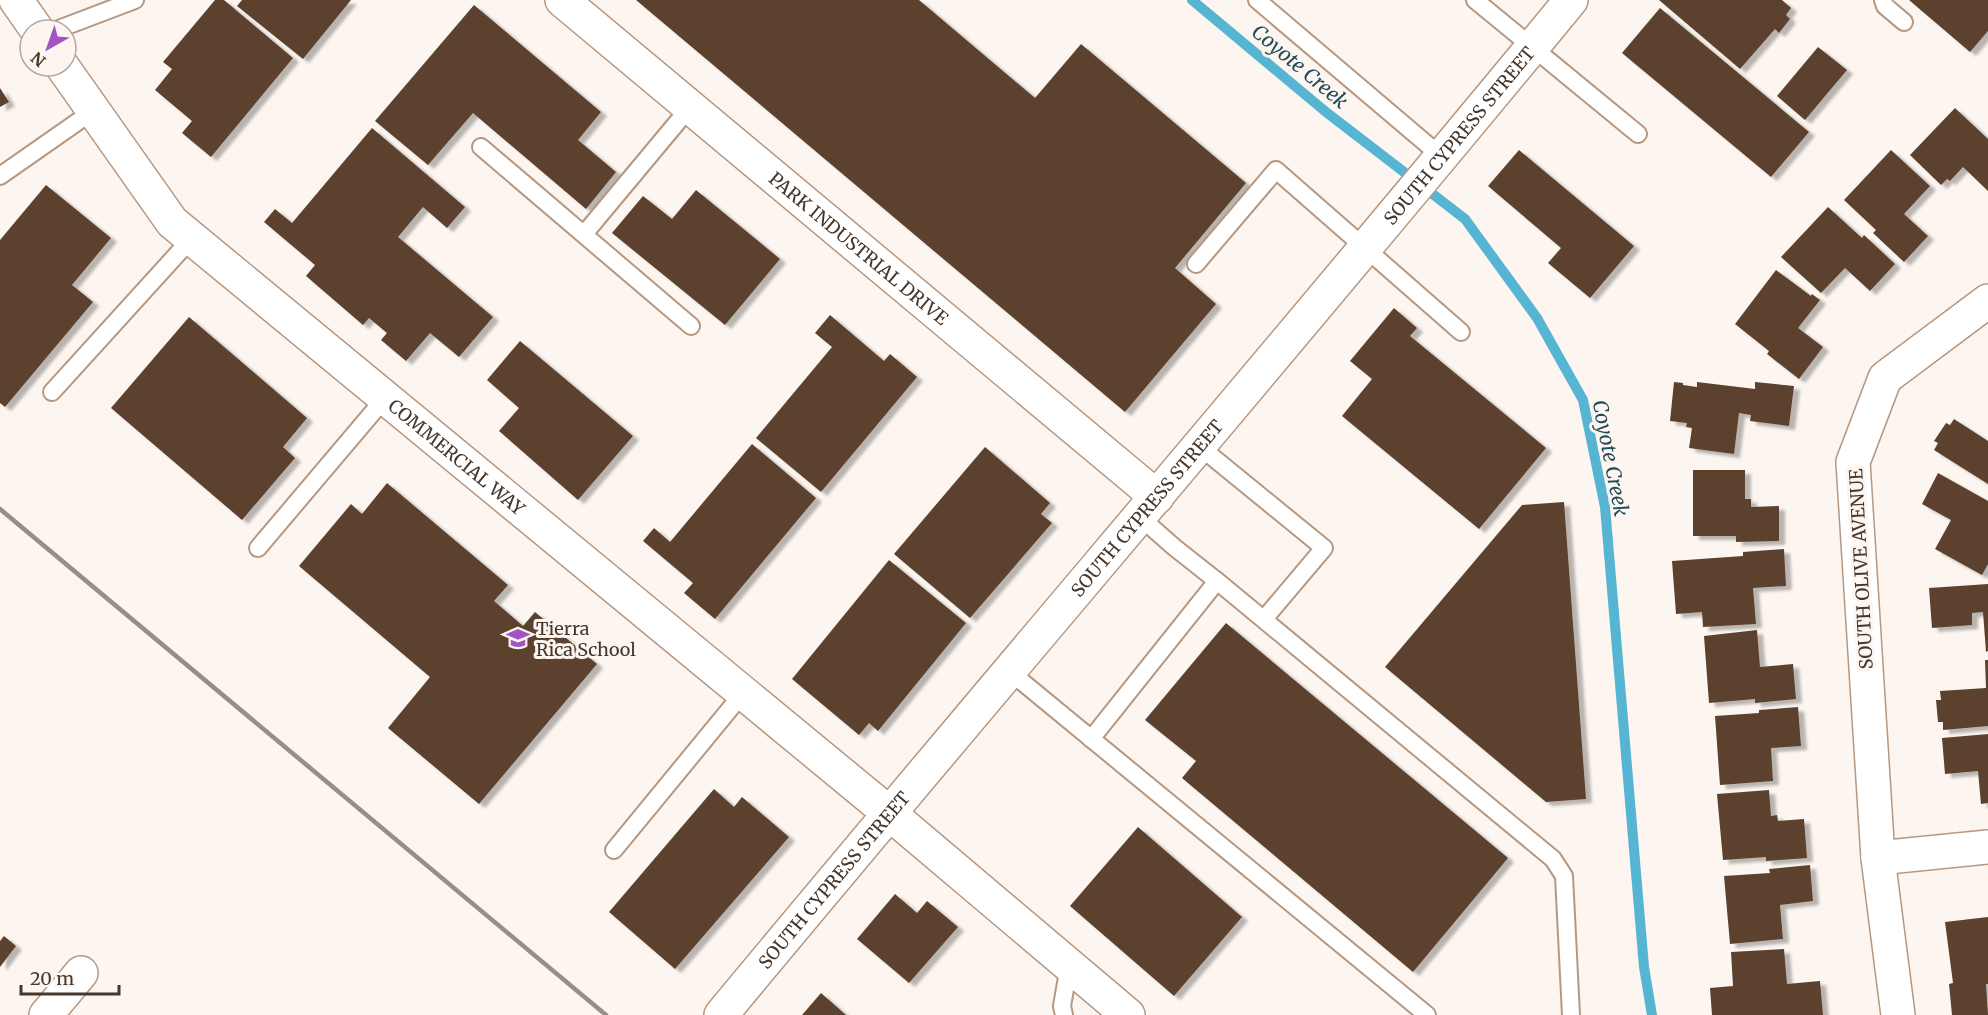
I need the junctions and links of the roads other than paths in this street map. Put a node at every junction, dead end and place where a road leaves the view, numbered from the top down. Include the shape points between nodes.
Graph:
1 (16, 0) edge
2 (135, 0) edge
3 (562, 0) edge
4 (1257, 0) edge
5 (1475, 0) edge
6 (1571, 0) edge
7 (1883, 0) edge
8 (29, 18) edge
9 (78, 22) edge
10 (1904, 22) dead end
11 (1533, 46) junction
12 (70, 78) edge
13 (690, 107) junction
14 (93, 111) junction
15 (1638, 134) dead end
16 (481, 147) dead end
17 (1435, 165) junction
18 (0, 176) edge
19 (585, 233) junction
20 (191, 239) junction
21 (1366, 248) junction
22 (1196, 264) dead end
23 (1988, 301) edge
24 (691, 326) dead end
25 (1461, 332) dead end
26 (52, 392) dead end
27 (385, 398) junction
28 (1199, 446) junction
29 (1148, 507) junction
30 (258, 548) dead end
31 (1217, 581) junction
32 (1264, 619) junction
33 (1009, 670) junction
34 (743, 693) junction
35 (1091, 739) junction
36 (889, 813) junction
37 (1988, 847) edge
38 (614, 850) dead end
39 (1878, 858) junction
40 (1069, 966) junction
41 (81, 973) dead end
42 (46, 1015) edge
43 (721, 1015) edge
44 (1064, 1015) edge
45 (1128, 1015) edge
46 (1427, 1015) edge
47 (1572, 1015) edge
48 (1898, 1015) edge

1 - 8 street
2 - 9 lane
3 - 13 street, PARK INDUSTRIAL DRIVE
4 - 17 lane
5 - 11 lane
6 - 11 street, SOUTH CYPRESS STREET
7 - 10 lane
11 - 15 lane
11 - 17 street, SOUTH CYPRESS STREET
12 - 14 street, COMMERCIAL WAY
13 - 19 lane
13 - 29 street, PARK INDUSTRIAL DRIVE
14 - 18 lane
14 - 20 street, COMMERCIAL WAY via 172,222
16 - 19 lane
17 - 21 street, SOUTH CYPRESS STREET
19 - 24 lane
20 - 26 lane
20 - 27 street, COMMERCIAL WAY
21 - 22 lane via 1276,170
21 - 25 lane
21 - 28 street, SOUTH CYPRESS STREET
23 - 39 street, SOUTH OLIVE AVENUE via 1886,378 1853,462
27 - 30 lane
27 - 34 street, COMMERCIAL WAY
28 - 29 street, SOUTH CYPRESS STREET
28 - 32 lane via 1324,548
29 - 31 lane via 1174,547
29 - 33 street, SOUTH CYPRESS STREET
31 - 32 lane
31 - 35 lane
32 - 47 lane via 1554,859 1564,876
33 - 35 lane
33 - 36 street, SOUTH CYPRESS STREET
34 - 36 street, COMMERCIAL WAY
34 - 38 lane
35 - 46 lane
36 - 40 street, COMMERCIAL WAY
36 - 43 street, SOUTH CYPRESS STREET
37 - 39 street
39 - 48 street, SOUTH OLIVE AVENUE
40 - 44 lane
40 - 45 street, COMMERCIAL WAY
41 - 42 street

